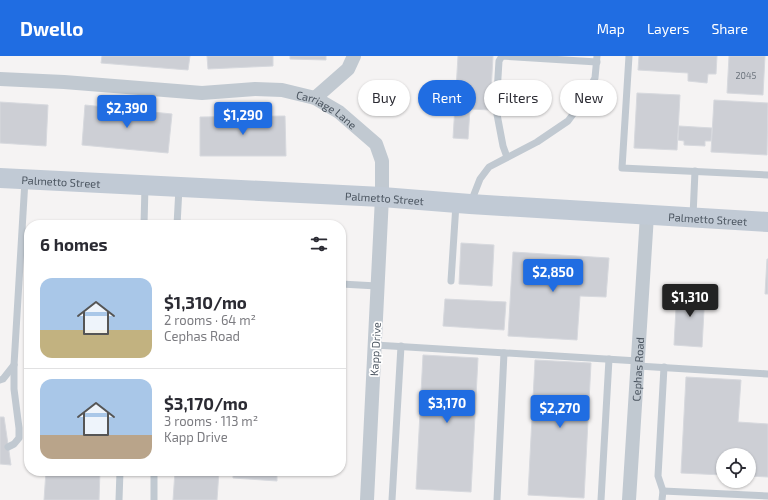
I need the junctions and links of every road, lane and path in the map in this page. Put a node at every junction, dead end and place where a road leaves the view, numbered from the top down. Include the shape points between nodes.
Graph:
1 (354, 56) edge
2 (502, 56) edge
3 (629, 56) edge
4 (597, 59) edge
5 (0, 79) edge
6 (315, 98) junction
7 (507, 157) junction
8 (695, 171) junction
9 (768, 175) edge
10 (0, 178) edge
11 (25, 180) junction
12 (145, 186) junction
13 (179, 188) junction
14 (382, 197) junction
15 (463, 204) junction
16 (646, 216) junction
17 (693, 218) junction
18 (144, 220) edge
19 (177, 220) edge
20 (768, 222) edge
21 (451, 281) dead end
22 (346, 284) edge
23 (378, 286) junction
24 (375, 345) junction
25 (401, 346) junction
26 (504, 353) junction
27 (609, 359) junction
28 (638, 363) junction
29 (14, 365) junction
30 (664, 367) junction
31 (768, 374) edge
32 (0, 380) edge
33 (8, 447) dead end
34 (120, 476) edge
35 (154, 476) edge
36 (663, 492) junction
37 (768, 496) edge
38 (118, 500) edge
39 (154, 500) edge
40 (368, 500) edge
41 (392, 500) edge
42 (497, 500) edge
43 (601, 500) edge
44 (630, 500) edge
45 (662, 500) edge

1 - 6 street via 348,69
2 - 4 lane
2 - 7 lane via 499,61 496,109
3 - 8 lane via 622,168
4 - 7 lane via 595,78 568,121 537,142
5 - 6 street, Carriage Lane via 202,93 255,89 282,90
6 - 14 street, Carriage Lane via 339,112 376,144 382,162
7 - 15 lane via 489,168
8 - 9 lane
8 - 17 lane
10 - 11 street, Palmetto Street
11 - 12 street, Palmetto Street
11 - 29 lane
12 - 13 street, Palmetto Street
12 - 18 lane
13 - 14 street, Palmetto Street
13 - 19 lane
14 - 15 street, Palmetto Street
14 - 23 street, Kapp Drive
15 - 16 street, Palmetto Street
15 - 21 lane
16 - 17 street, Palmetto Street
16 - 28 street, Cephas Road
17 - 20 street, Palmetto Street
22 - 23 lane
23 - 24 street, Kapp Drive
24 - 25 lane
24 - 40 street, Kapp Drive
25 - 26 lane
25 - 41 lane
26 - 27 lane
26 - 42 lane
27 - 28 lane
27 - 43 lane
28 - 30 lane
28 - 44 street, Cephas Road
29 - 32 lane
29 - 33 lane via 19,438
30 - 31 lane
30 - 36 lane via 658,476
34 - 38 lane
35 - 39 lane
36 - 37 lane
36 - 45 lane

